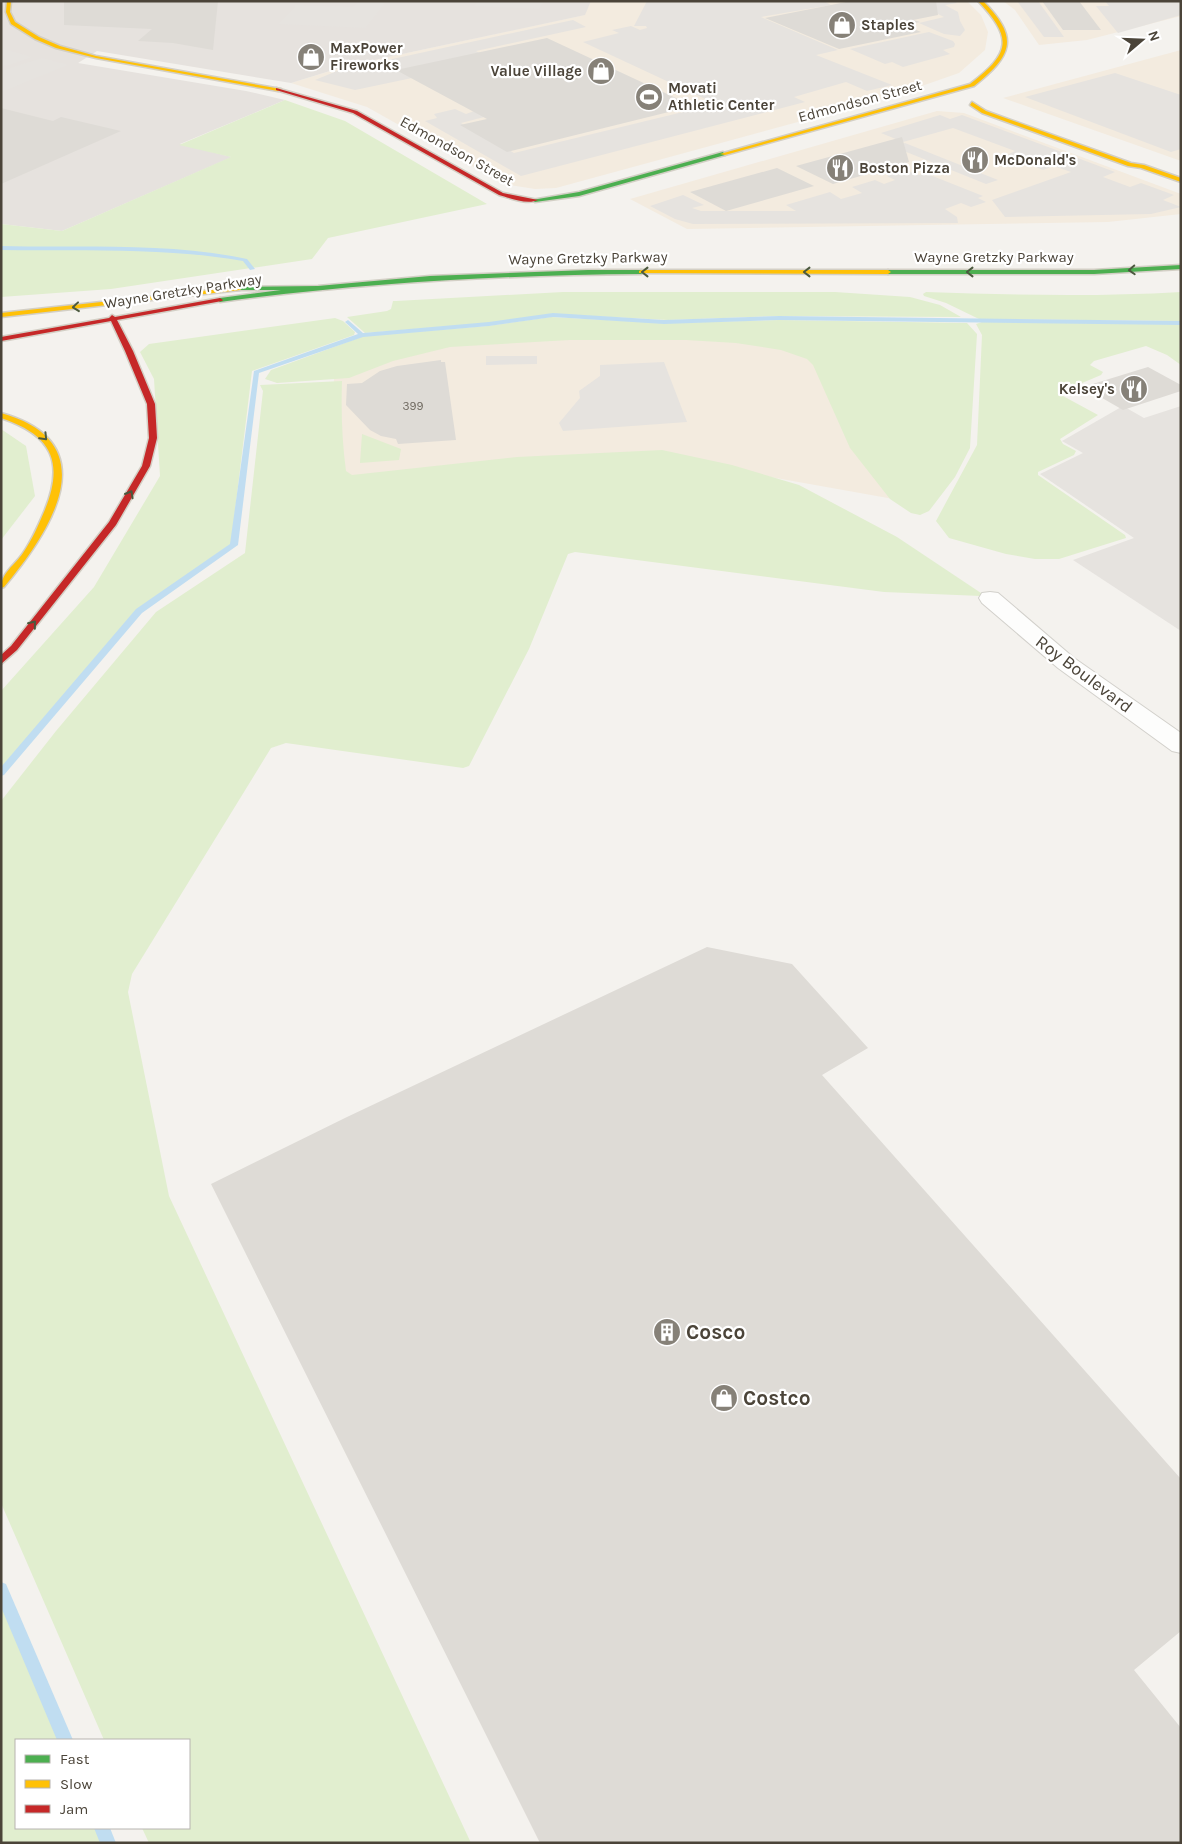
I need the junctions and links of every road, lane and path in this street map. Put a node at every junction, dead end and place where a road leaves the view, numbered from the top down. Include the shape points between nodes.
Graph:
1 (9, 1) edge
2 (980, 1) edge
3 (943, 94) junction
4 (1181, 180) edge
5 (1181, 267) edge
6 (316, 287) junction
7 (1, 315) edge
8 (112, 317) junction
9 (156, 323) dead end
10 (118, 329) junction
11 (1, 339) edge
12 (61, 340) dead end
13 (1, 415) edge
14 (1, 585) edge
15 (990, 598) dead end
16 (1, 660) edge
17 (1181, 745) edge

1 - 3 main road, Edmondson Street via 8,12 13,23 44,41 96,56 286,91 348,109 517,200 536,201 579,194
2 - 3 main road, Edmondson Street via 996,15 1006,33 1004,52 988,74 972,85
3 - 4 main road, Edmondson Street via 1130,165
5 -> 6 main road, Wayne Gretzky Parkway via 1094,272 558,272 398,279
6 -> 7 main road via 221,290
6 - 8 main road, Wayne Gretzky Parkway
8 - 10 main road
8 - 11 main road, Wayne Gretzky Parkway
9 - 10 main road, Wayne Gretzky Parkway
10 - 12 main road, Wayne Gretzky Parkway
16 -> 10 main road via 113,523 146,466 153,438 151,404
13 -> 14 main road via 38,431 58,460 57,486 42,522 27,552
15 - 17 street, Roy Boulevard via 1066,663

